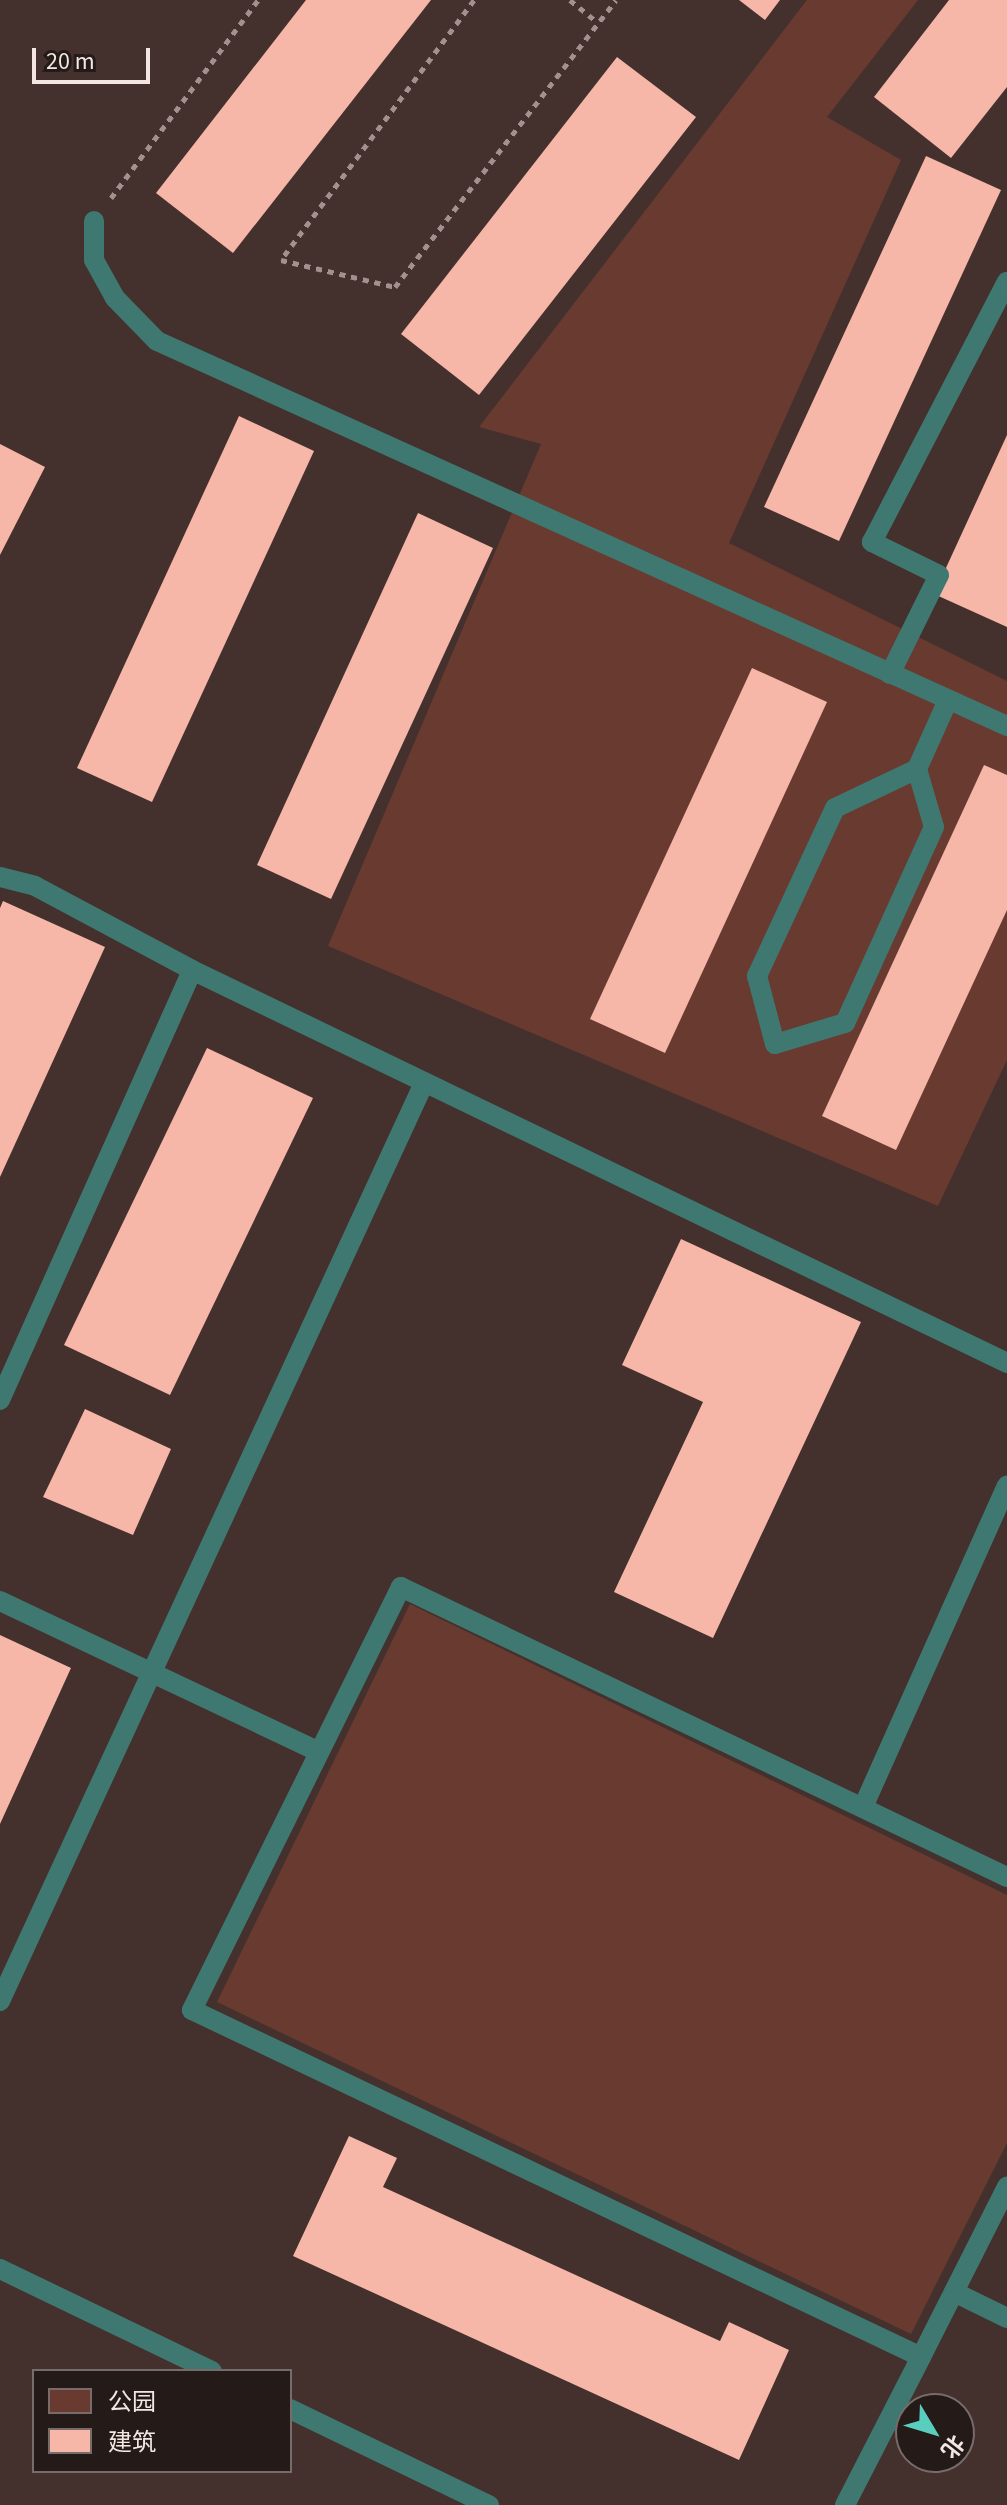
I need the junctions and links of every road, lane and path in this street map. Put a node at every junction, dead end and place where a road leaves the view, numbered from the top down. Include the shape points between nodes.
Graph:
1 (258, 0) edge
2 (474, 0) edge
3 (570, 0) edge
4 (616, 0) edge
5 (598, 23) junction
6 (94, 221) joint
7 (1007, 282) edge
8 (890, 674) junction
9 (948, 700) junction
10 (1007, 726) edge
11 (917, 769) junction
12 (0, 877) edge
13 (192, 970) junction
14 (424, 1083) junction
15 (1007, 1363) edge
16 (0, 1400) edge
17 (1007, 1486) edge
18 (0, 1601) edge
19 (151, 1672) junction
20 (319, 1752) junction
21 (864, 1805) junction
22 (1007, 1877) edge
23 (0, 2001) edge
24 (1007, 2187) edge
25 (0, 2269) edge
26 (954, 2292) junction
27 (1007, 2318) edge
28 (921, 2357) junction
29 (208, 2369) edge
30 (292, 2410) edge
31 (489, 2505) edge
32 (845, 2505) edge

1 - 6 path
2 - 5 path via 281,260 395,287
3 - 5 path
4 - 5 path
6 - 8 lane via 94,260 115,298 157,341
7 - 8 lane via 872,542 939,575
8 - 9 lane
9 - 10 lane
9 - 11 lane
11 - 11 lane via 835,808 757,976 775,1044 845,1023 934,827
12 - 13 lane via 35,886
13 - 14 lane
13 - 16 lane
14 - 15 lane
14 - 19 lane
17 - 21 lane
18 - 19 lane
19 - 20 lane
19 - 23 lane
20 - 21 lane via 401,1587
20 - 28 lane via 192,2010
21 - 22 lane
24 - 26 lane
25 - 29 lane
26 - 27 lane
26 - 28 lane
28 - 32 lane
30 - 31 lane

